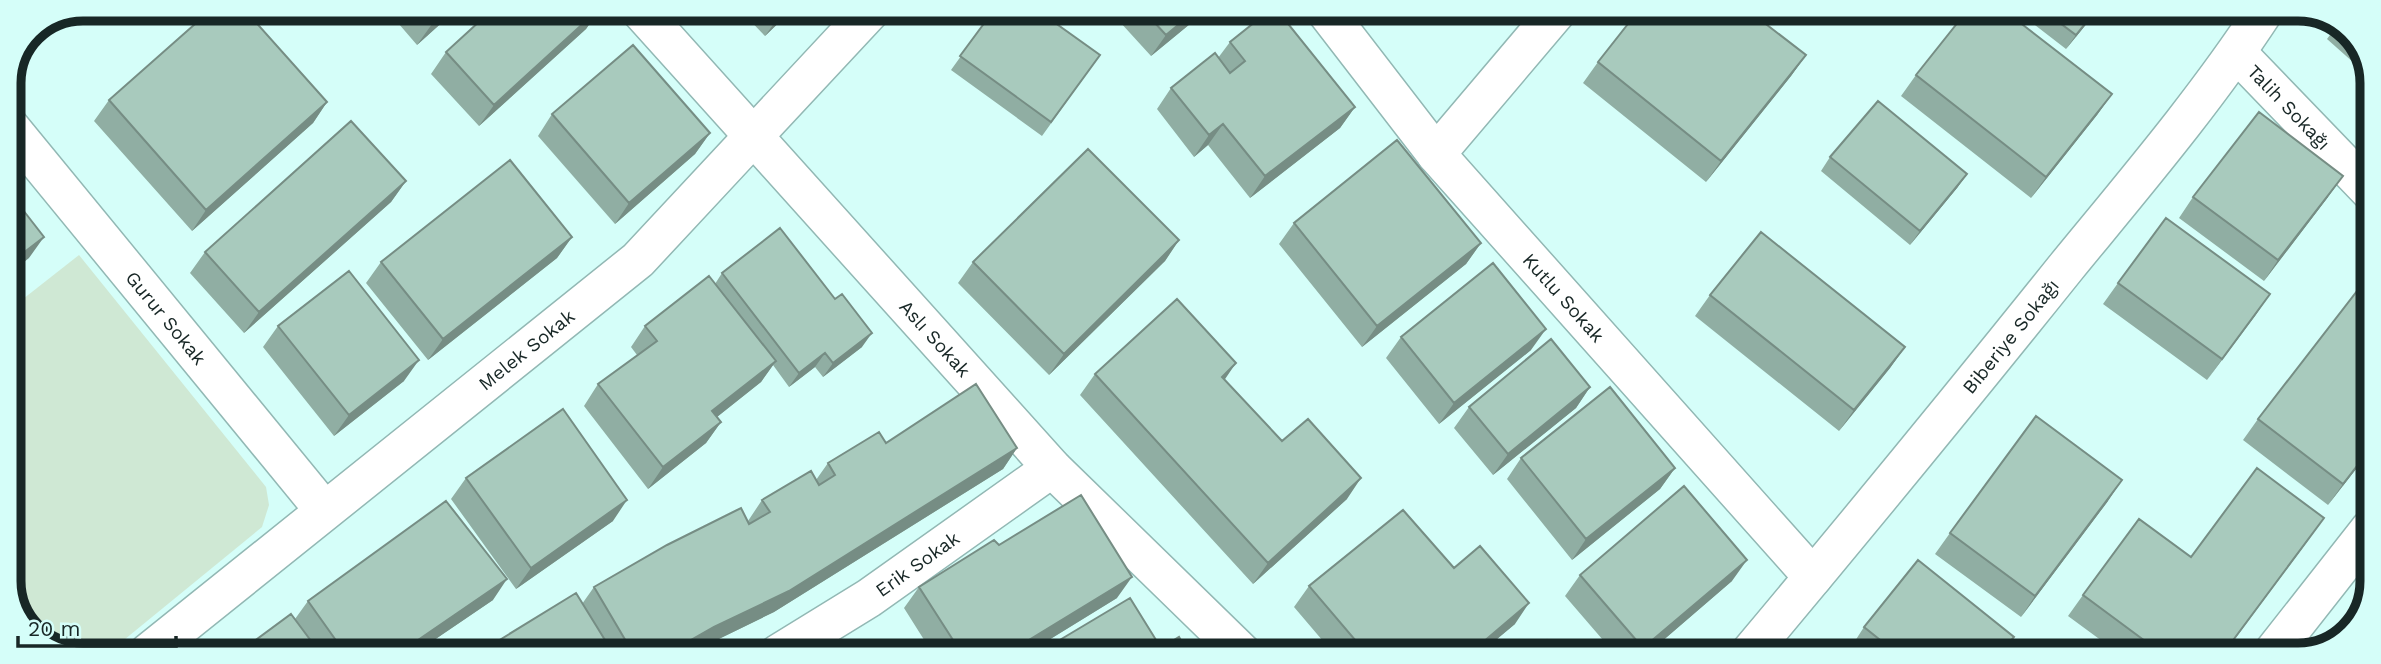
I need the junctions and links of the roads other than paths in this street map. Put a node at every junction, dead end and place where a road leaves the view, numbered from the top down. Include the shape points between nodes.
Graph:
1 (650, 21) edge
2 (862, 21) edge
3 (1333, 21) edge
4 (1549, 21) edge
5 (2257, 21) edge
6 (2237, 52) junction
7 (753, 138) junction
8 (21, 141) edge
9 (1436, 154) junction
10 (2360, 180) edge
11 (1052, 468) junction
12 (324, 510) junction
13 (2360, 542) edge
14 (1813, 577) junction
15 (160, 643) edge
16 (796, 643) edge
17 (1232, 643) edge
18 (1758, 643) edge
19 (2280, 643) edge

1 - 7 street, Aslı Sokak
2 - 7 street, Melek Sokak
3 - 9 street, Kutlu Sokak
4 - 9 street
5 - 6 street, Biberiye Sokağı
6 - 10 street, Talih Sokağı
6 - 14 street, Biberiye Sokağı
7 - 11 street, Aslı Sokak
7 - 12 street, Melek Sokak via 638,260
8 - 12 street, Gurur Sokak
9 - 14 street, Kutlu Sokak
11 - 16 street, Erik Sokak via 869,598
11 - 17 street, Aslı Sokak
12 - 15 street, Melek Sokak
13 - 19 street
14 - 18 street, Biberiye Sokağı

